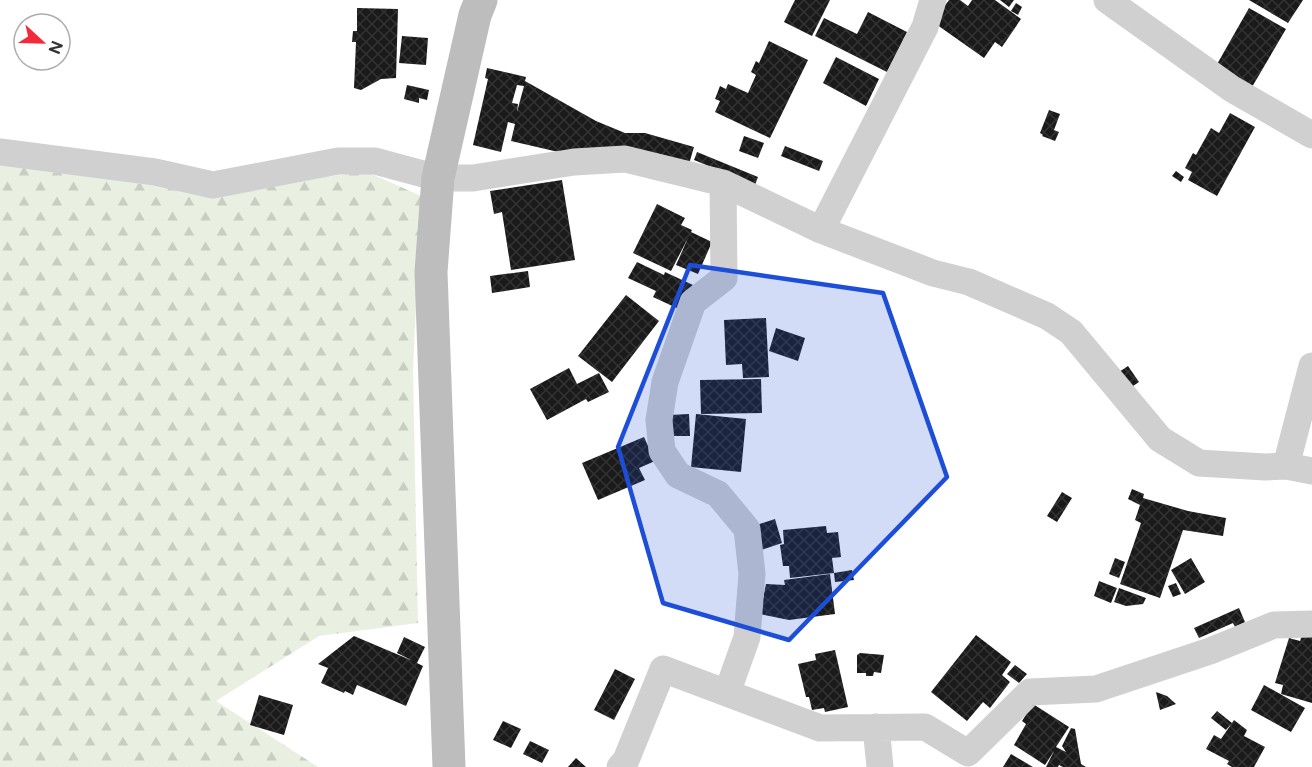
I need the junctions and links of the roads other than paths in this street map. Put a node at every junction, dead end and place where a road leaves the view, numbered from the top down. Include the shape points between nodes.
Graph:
1 (481, 0) edge
2 (933, 0) edge
3 (1107, 0) edge
4 (1312, 135) edge
5 (0, 152) edge
6 (438, 178) junction
7 (723, 183) junction
8 (821, 231) junction
9 (1312, 366) edge
10 (1299, 468) edge
11 (1312, 624) edge
12 (727, 693) junction
13 (876, 727) junction
14 (449, 767) edge
15 (620, 767) edge
16 (880, 767) edge

1 - 6 street
2 - 8 street via 925,27
3 - 4 street via 1232,89
5 - 6 street via 154,172 213,185 338,161 375,161
6 - 7 street via 473,178 574,162 625,159
6 - 14 street via 431,272
7 - 8 street
7 - 12 street via 724,278 693,302 665,382 659,420 662,451 678,475 718,494 747,529 752,574 747,637
8 - 10 street via 933,273 969,282 1047,316 1071,332 1160,439 1199,463
9 - 10 street
11 - 13 street via 1274,625 1096,689 1030,692 968,753 925,727
12 - 13 street via 820,729
12 - 15 street via 663,669
13 - 16 street

